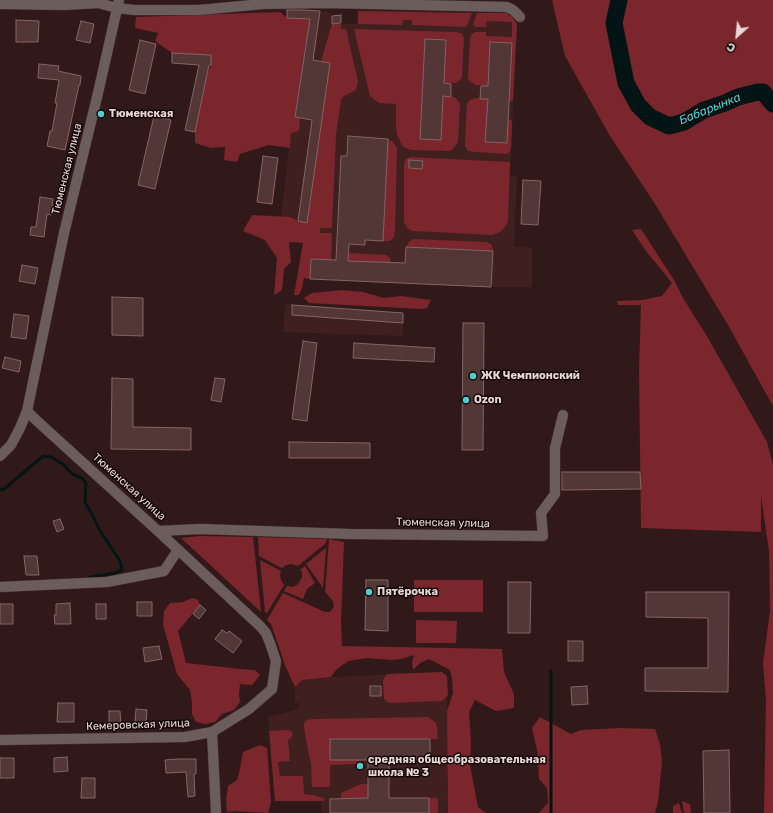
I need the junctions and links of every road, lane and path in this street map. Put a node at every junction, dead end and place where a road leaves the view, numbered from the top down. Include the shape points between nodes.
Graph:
1 (0, 4) edge
2 (118, 4) edge
3 (520, 17) dead end
4 (27, 411) junction
5 (563, 415) dead end
6 (0, 456) edge
7 (158, 531) junction
8 (178, 550) junction
9 (0, 587) edge
10 (212, 732) junction
11 (0, 740) edge
12 (216, 813) edge

1 - 2 street
2 - 3 street via 134,10 199,10 263,4 326,3 507,7
2 - 4 street, Тюменская улица via 64,233
4 - 6 street via 11,445
4 - 7 street, Тюменская улица
5 - 7 street, Тюменская улица via 555,448 555,494 541,513 543,536 201,529
7 - 8 street, Кемеровская улица
8 - 9 street via 164,571 107,582
8 - 10 street, Кемеровская улица via 260,626 266,633 276,661 272,689 249,709
10 - 11 street, Кемеровская улица via 185,737
10 - 12 street

